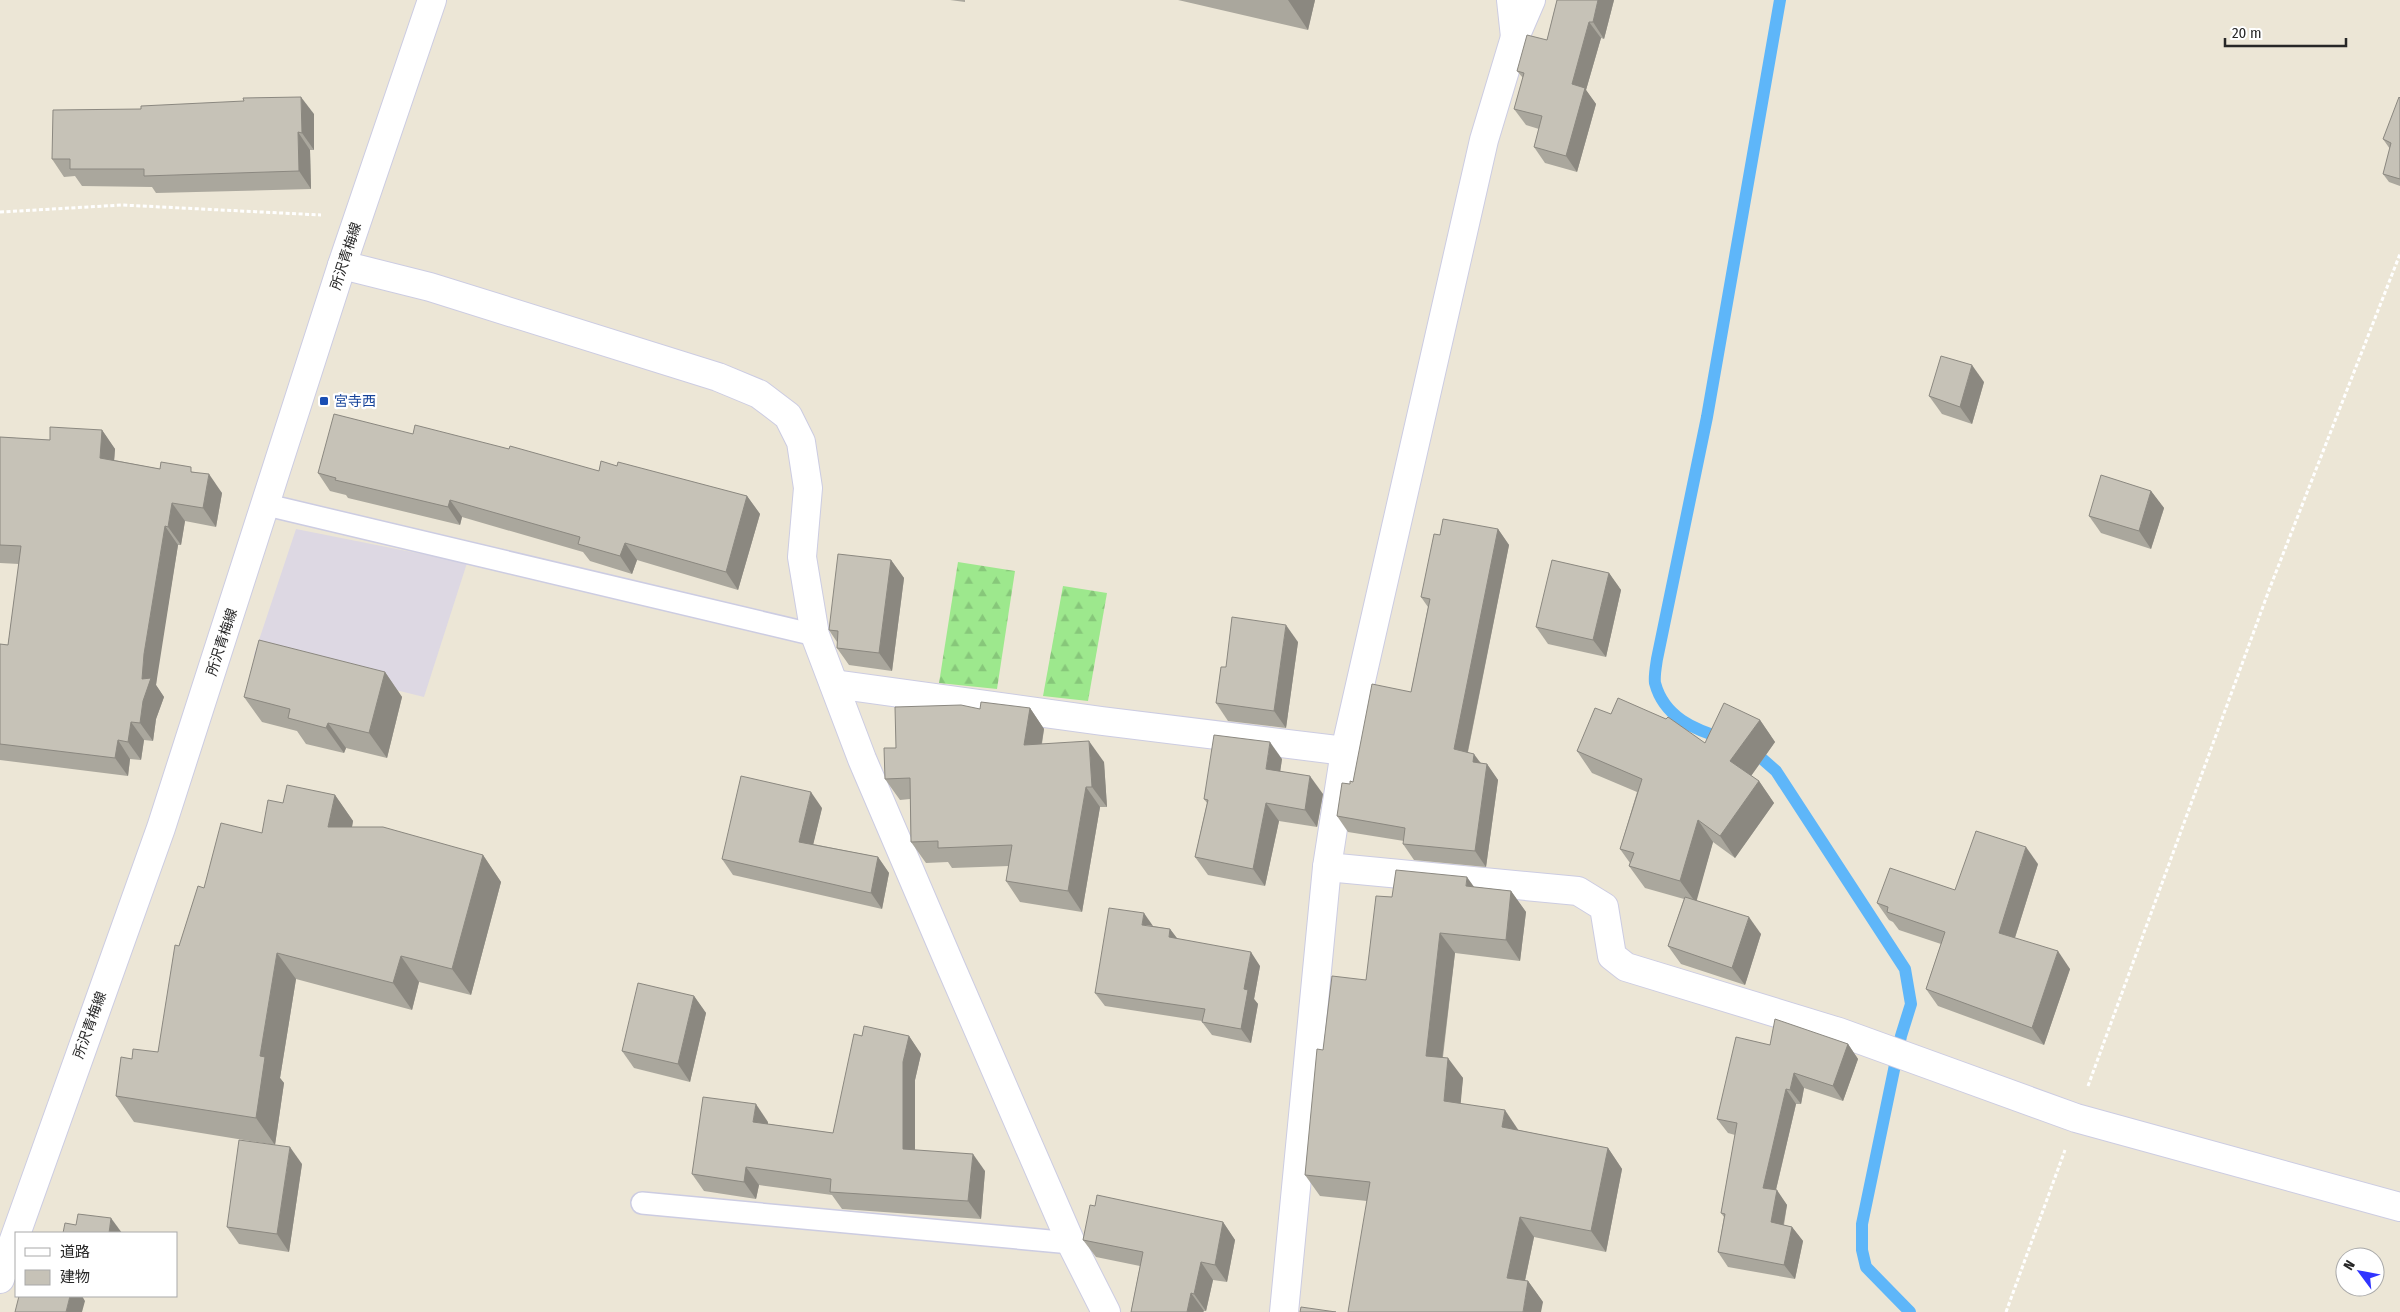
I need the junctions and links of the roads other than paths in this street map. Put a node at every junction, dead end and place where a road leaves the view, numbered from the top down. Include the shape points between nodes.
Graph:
1 (432, 0) edge
2 (1511, 0) edge
3 (1531, 0) edge
4 (1515, 38) junction
5 (342, 265) junction
6 (267, 505) junction
7 (815, 635) junction
8 (834, 684) junction
9 (1345, 751) junction
10 (1327, 867) junction
11 (642, 1203) dead end
12 (2400, 1207) edge
13 (17, 1232) edge
14 (15, 1237) edge
15 (1072, 1243) junction
16 (0, 1279) edge
17 (1106, 1312) edge
18 (1284, 1312) edge

1 - 5 street, 所沢青梅線
2 - 4 street
3 - 4 street
4 - 9 street via 1484,140
5 - 6 street, 所沢青梅線
5 - 7 street via 430,286 718,377 759,394 788,416 801,442 808,488 802,558
6 - 7 lane
6 - 13 street, 所沢青梅線 via 161,828
7 - 8 street
8 - 9 street
8 - 15 street via 862,759
9 - 10 street
10 - 12 street via 1578,891 1604,907 1612,956 1626,967 1838,1032 2076,1118
10 - 18 street
11 - 15 lane
14 - 16 street, 所沢青梅線
15 - 17 street

